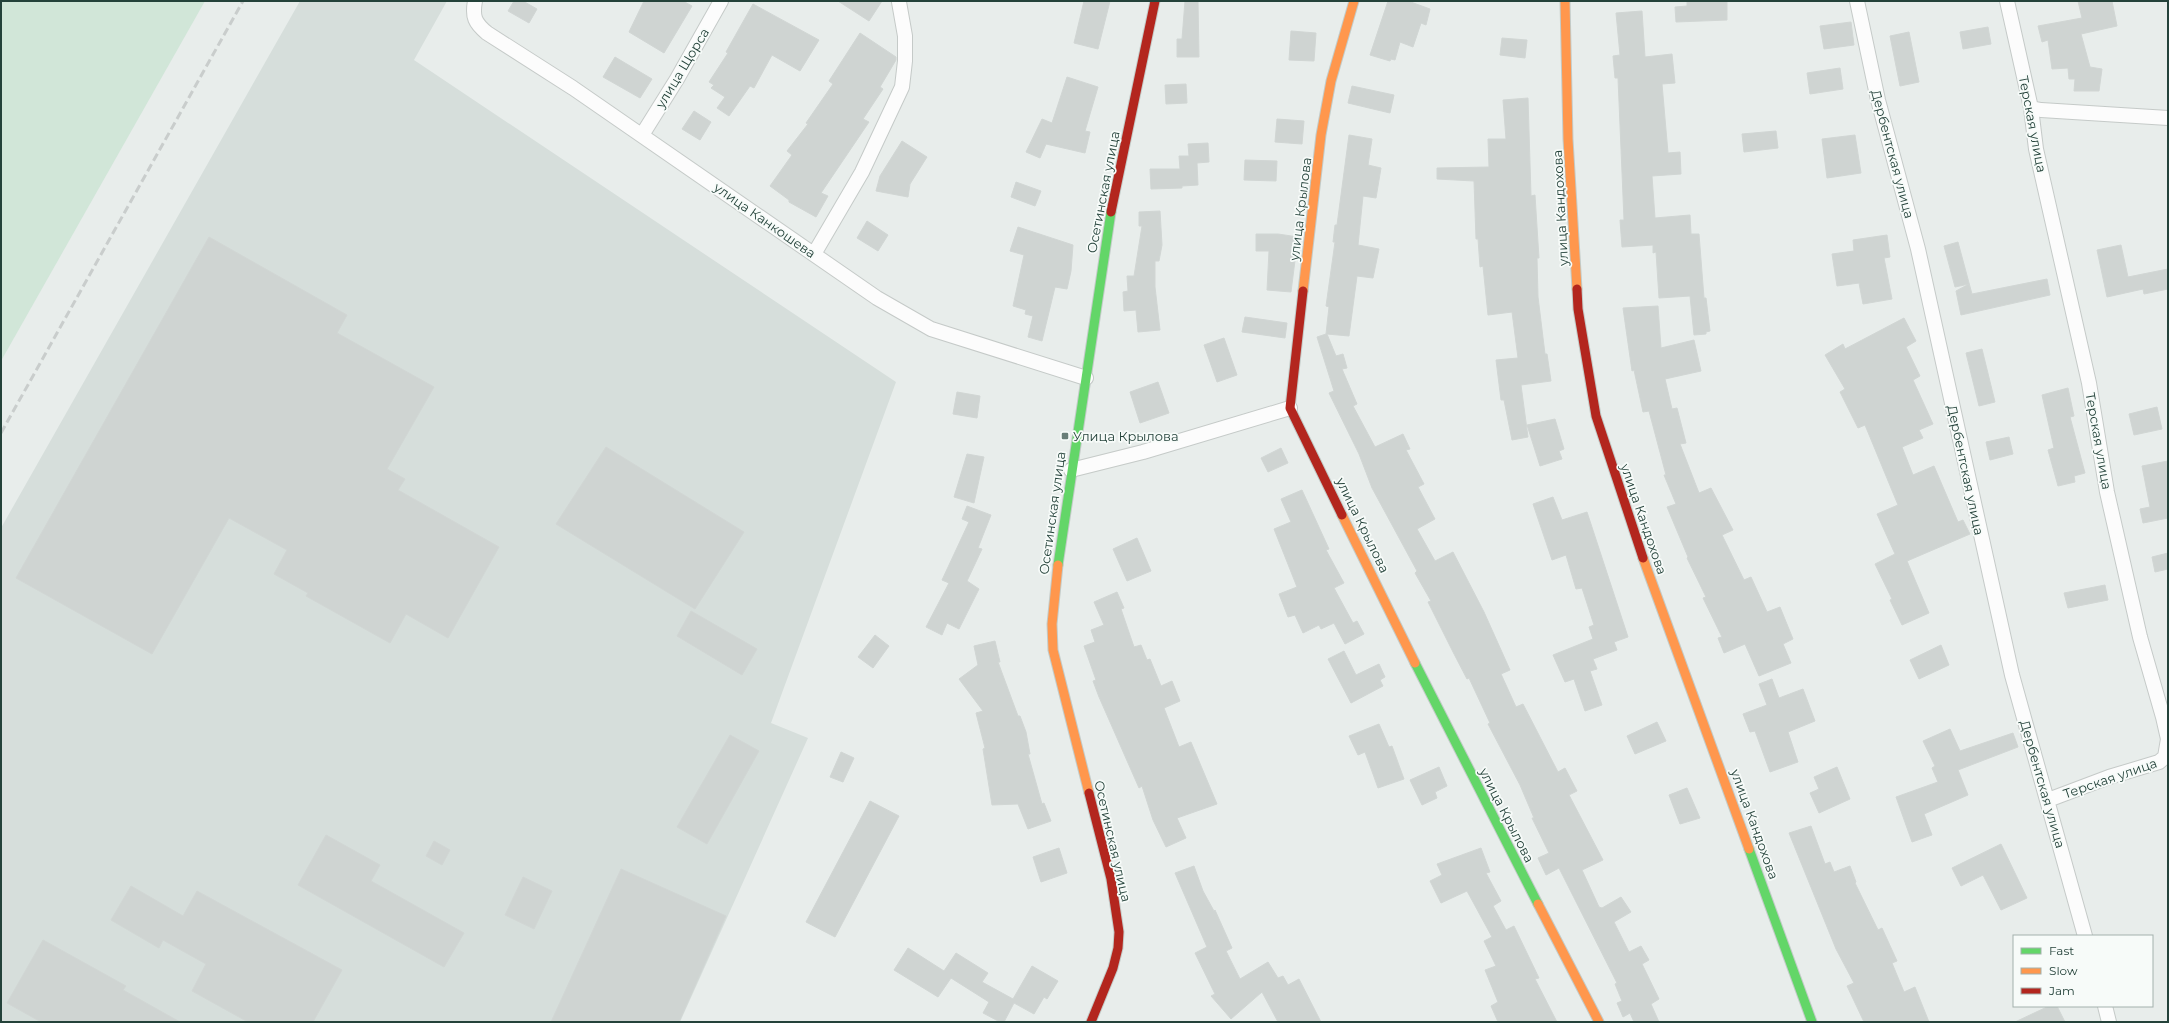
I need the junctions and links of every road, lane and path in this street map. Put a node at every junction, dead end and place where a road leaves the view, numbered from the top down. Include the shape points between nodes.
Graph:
1 (721, 1) edge
2 (1155, 1) edge
3 (1354, 1) edge
4 (1565, 1) edge
5 (1856, 1) edge
6 (2007, 1) edge
7 (900, 2) dead end
8 (474, 7) edge
9 (2031, 108) junction
10 (2168, 118) edge
11 (642, 135) junction
12 (814, 254) junction
13 (1086, 378) junction
14 (1290, 408) junction
15 (1071, 470) junction
16 (2048, 800) junction
17 (2085, 935) edge
18 (2105, 1007) edge
19 (1091, 1022) edge
20 (1599, 1022) edge
21 (1812, 1022) edge
22 (2109, 1022) edge

1 - 11 street, улица Щорса
2 - 13 street, Осетинская улица via 1107,232
3 - 14 street, улица Крылова via 1331,81 1321,135
4 - 21 street, улица Кандохова via 1568,139 1578,309 1596,416 1637,541
5 - 16 street, Дербентская улица via 1878,100 1918,249 2012,675
6 - 9 street, Терская улица
7 - 12 street via 905,61 902,87 862,172
8 - 11 street, улица Канкошева via 476,23 487,33
9 - 10 street
9 - 16 street, Терская улица via 2036,149 2089,384 2107,492 2140,637 2168,739 2165,757 2158,762
11 - 12 street, улица Канкошева
12 - 13 street, улица Канкошева via 877,298 931,329
13 - 15 street, Осетинская улица
14 - 15 street via 1143,452
14 - 20 street, улица Крылова via 1571,971
15 - 19 street, Осетинская улица via 1054,595 1053,650 1111,879 1119,932 1113,968
16 - 17 street, Дербентская улица
18 - 22 street

